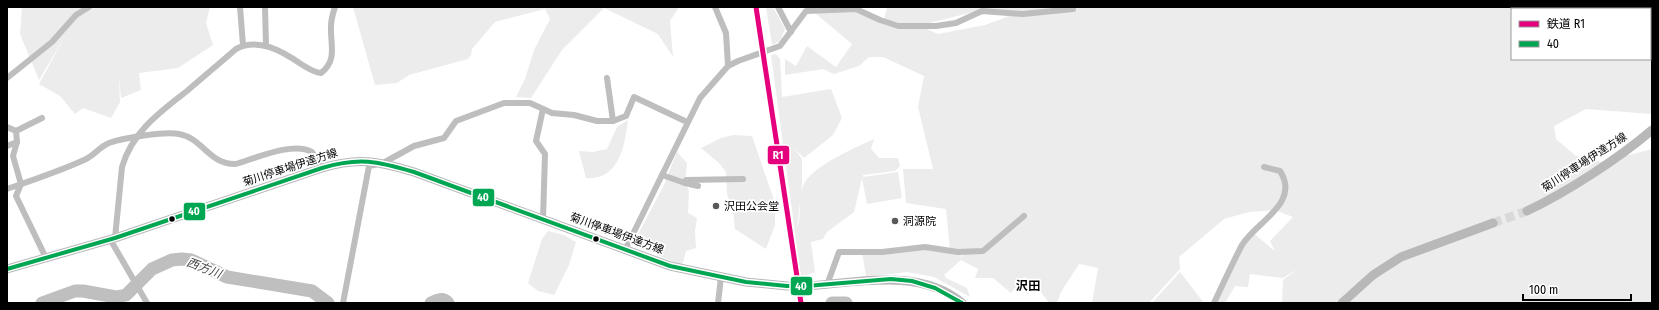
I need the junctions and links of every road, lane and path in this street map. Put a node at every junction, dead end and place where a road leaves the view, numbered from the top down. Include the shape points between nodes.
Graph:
1 (88, 7) edge
2 (240, 7) edge
3 (265, 7) edge
4 (335, 7) edge
5 (715, 7) edge
6 (778, 7) edge
7 (1073, 9) dead end
8 (790, 32) junction
9 (266, 44) junction
10 (243, 45) junction
11 (728, 66) junction
12 (7, 78) edge
13 (607, 78) dead end
14 (543, 109) junction
15 (42, 118) dead end
16 (614, 121) junction
17 (687, 122) junction
18 (7, 127) edge
19 (1652, 130) edge
20 (16, 131) junction
21 (136, 138) junction
22 (17, 142) junction
23 (7, 146) edge
24 (383, 163) junction
25 (1264, 167) dead end
26 (322, 168) junction
27 (662, 175) junction
28 (688, 179) junction
29 (743, 179) dead end
30 (21, 184) junction
31 (698, 186) dead end
32 (7, 189) edge
33 (1527, 211) tunnel mouth
34 (1024, 216) dead end
35 (543, 219) junction
36 (1493, 223) tunnel mouth
37 (113, 238) junction
38 (625, 250) junction
39 (46, 258) junction
40 (7, 269) edge
41 (721, 277) junction
42 (827, 284) junction
43 (787, 286) tunnel mouth
44 (806, 286) tunnel mouth
45 (148, 303) edge
46 (343, 303) edge
47 (718, 303) edge
48 (962, 303) edge
49 (1214, 303) edge
50 (1342, 303) edge

1 - 12 street via 76,15 52,42
2 - 10 street
3 - 9 street
4 - 9 street via 331,25 332,56 328,68 321,73 313,72
5 - 11 street via 726,33
6 - 8 street
7 - 8 street via 1023,14 982,12 956,23 936,26 898,26 856,9 806,11
8 - 11 street via 780,46
9 - 10 street
10 - 21 street via 156,114
11 - 17 street via 700,98
13 - 16 street
14 - 16 street via 597,121
14 - 24 street via 530,103 504,103 456,121 444,138 414,146
14 - 35 street via 536,141 545,154
15 - 20 street
16 - 17 street via 626,116 634,96
17 - 27 street
18 - 20 street
19 - 33 main road, 菊川停車場伊達方線 via 1569,188
20 - 22 street
21 - 26 street via 167,132 190,137 218,161 229,164 299,148 312,152
21 - 30 street via 110,143 86,159
21 - 37 street via 122,167
22 - 23 street
22 - 30 street via 13,156
24 - 26 main road, 菊川停車場伊達方線 via 356,160
24 - 35 main road, 菊川停車場伊達方線
24 - 46 street via 369,166
25 - 49 street via 1280,171 1285,179 1283,199 1243,244
26 - 37 main road, 菊川停車場伊達方線
27 - 28 street
27 - 38 street
28 - 29 street
28 - 31 street
30 - 32 street
30 - 39 street via 16,196
34 - 42 street via 983,251 958,252 925,247 882,252 839,252
35 - 38 main road, 菊川停車場伊達方線
36 - 50 main road via 1401,257 1373,276
37 - 39 main road, 菊川停車場伊達方線
37 - 45 street
38 - 41 main road, 菊川停車場伊達方線 via 670,266
39 - 40 main road, 菊川停車場伊達方線
41 - 43 main road, 菊川停車場伊達方線
41 - 47 street
42 - 44 main road
42 - 48 main road via 891,279 912,281 935,288

